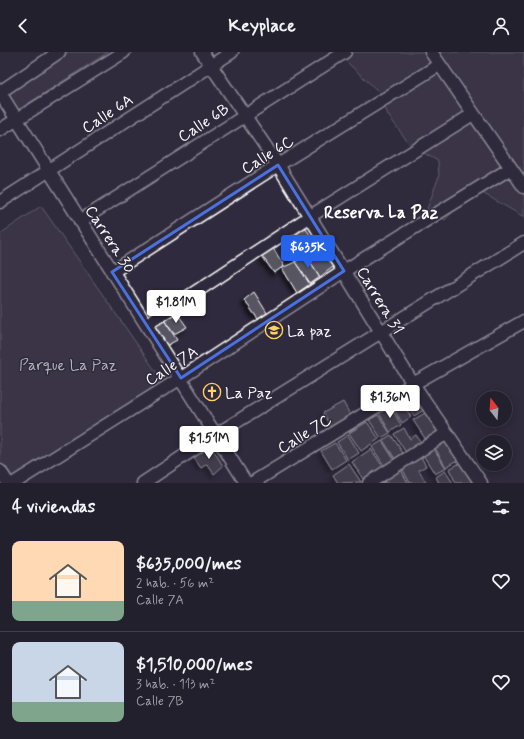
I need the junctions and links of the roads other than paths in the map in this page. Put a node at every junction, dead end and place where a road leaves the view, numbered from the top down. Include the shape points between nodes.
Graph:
1 (59, 52) edge
2 (124, 52) edge
3 (202, 52) edge
4 (232, 52) edge
5 (345, 52) edge
6 (431, 52) edge
7 (440, 65) junction
8 (210, 66) junction
9 (0, 92) edge
10 (473, 114) junction
11 (244, 115) junction
12 (16, 120) junction
13 (0, 130) edge
14 (278, 165) junction
15 (511, 168) junction
16 (48, 170) junction
17 (524, 187) edge
18 (0, 202) edge
19 (309, 217) junction
20 (80, 221) junction
21 (524, 243) edge
22 (344, 271) junction
23 (112, 272) junction
24 (524, 321) edge
25 (147, 324) junction
26 (381, 333) junction
27 (181, 378) junction
28 (413, 384) junction
29 (447, 433) junction
30 (217, 434) junction
31 (0, 471) edge
32 (479, 482) edge
33 (8, 483) edge
34 (14, 483) edge
35 (143, 483) edge
36 (246, 483) edge
37 (252, 483) edge
38 (369, 483) edge

1 - 9 street
2 - 12 street
3 - 8 street, Carrera 31
4 - 8 street, Calle 6A
5 - 11 street, Calle 6B
6 - 7 street
7 - 10 street
7 - 14 street, Calle 6C
8 - 11 street, Carrera 31
8 - 16 street, Calle 6A
9 - 12 street, Carrera 30
10 - 15 street
10 - 19 street
11 - 14 street, Carrera 31
11 - 20 street, Calle 6B
12 - 13 street
12 - 16 street, Carrera 30
14 - 19 street, Carrera 31
14 - 23 street, Calle 6C
15 - 17 street
15 - 22 street, Calle 7A
16 - 18 street, Calle 6A
16 - 20 street, Carrera 30
19 - 22 street, Carrera 31
19 - 25 street
20 - 23 street, Carrera 30
21 - 26 street
22 - 26 street, Carrera 31
22 - 27 street, Calle 7A
23 - 25 street, Carrera 30
24 - 28 street, Calle 7C
25 - 27 street, Carrera 30
26 - 28 street, Carrera 31
26 - 30 street
27 - 30 street, Carrera 30
27 - 34 street, Calle 7A
28 - 29 street, Carrera 31
28 - 37 street, Calle 7C
29 - 32 street, Carrera 31
29 - 38 street
30 - 35 street
30 - 36 street, Carrera 30
31 - 33 street

